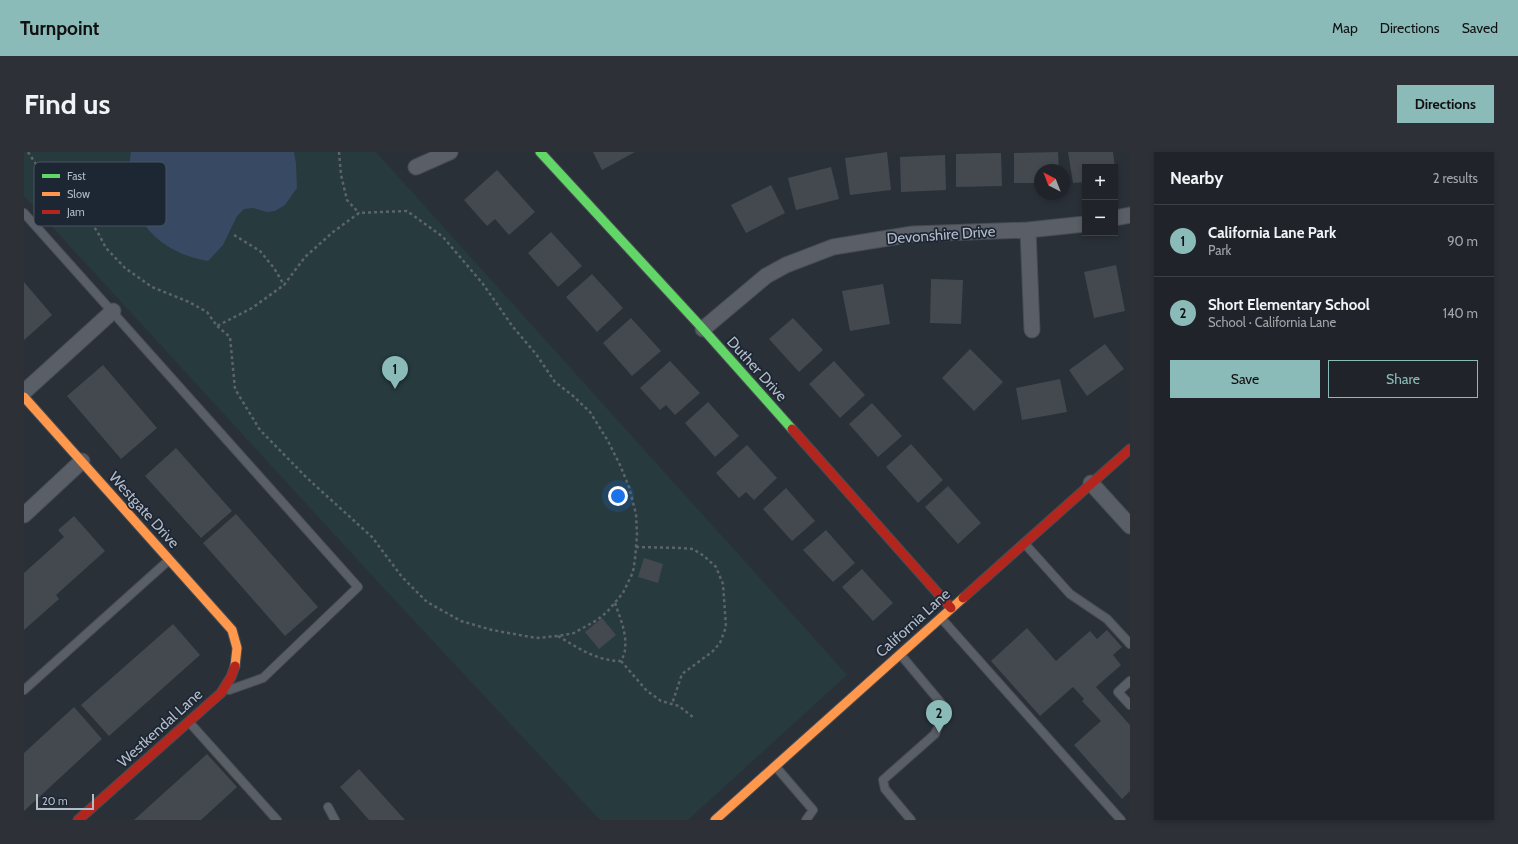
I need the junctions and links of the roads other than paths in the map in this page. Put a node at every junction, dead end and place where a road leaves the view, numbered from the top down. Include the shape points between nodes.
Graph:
1 (450, 152) edge
2 (540, 152) edge
3 (416, 167) dead end
4 (24, 213) edge
5 (1130, 215) edge
6 (1118, 217) edge
7 (34, 224) edge
8 (1082, 224) edge
9 (36, 226) edge
10 (1028, 230) junction
11 (113, 311) junction
12 (703, 329) junction
13 (1032, 330) dead end
14 (24, 392) edge
15 (24, 397) edge
16 (1130, 449) edge
17 (82, 461) junction
18 (1092, 483) junction
19 (24, 515) edge
20 (1130, 526) edge
21 (1024, 543) junction
22 (169, 560) junction
23 (951, 608) junction
24 (940, 618) junction
25 (237, 644) joint
26 (1130, 644) edge
27 (900, 653) junction
28 (1130, 681) edge
29 (24, 690) edge
30 (221, 693) junction
31 (1130, 705) edge
32 (189, 722) junction
33 (774, 765) junction
34 (328, 807) dead end
35 (78, 820) edge
36 (277, 820) edge
37 (335, 820) edge
38 (715, 820) edge
39 (806, 820) edge
40 (911, 820) edge
41 (1121, 820) edge

1 - 3 street
2 - 12 street, Duther Drive
4 - 7 lane
5 - 6 street
8 - 10 street, Devonshire Drive
9 - 11 lane
10 - 12 street, Devonshire Drive via 913,234 833,247 786,265 766,276
10 - 13 street
11 - 14 street
11 - 30 lane via 358,587 263,678
12 - 23 street, Duther Drive
15 - 17 street, Westgate Drive
16 - 18 street, California Lane
17 - 19 street
17 - 22 street, Westgate Drive
18 - 20 street
18 - 21 street, California Lane
21 - 23 street, California Lane
21 - 26 lane via 1070,594 1107,619
22 - 25 street, Westgate Drive via 232,630
22 - 29 lane
23 - 24 street, California Lane
24 - 27 street, California Lane
24 - 41 lane
25 - 30 street, Westkendal Lane via 237,663 232,678
27 - 33 street, California Lane
27 - 40 lane via 941,703 942,718 935,734 883,780 885,790
28 - 31 lane via 1118,692
30 - 32 street, Westkendal Lane
32 - 35 street, Westkendal Lane
32 - 36 lane
33 - 38 street, California Lane
33 - 39 lane via 813,810
34 - 37 lane

